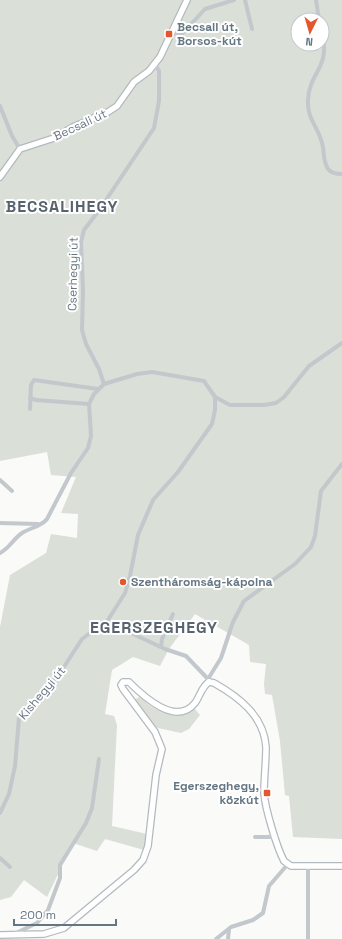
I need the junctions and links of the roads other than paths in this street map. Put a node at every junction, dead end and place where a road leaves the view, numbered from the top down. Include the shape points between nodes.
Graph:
1 (186, 0) edge
2 (234, 0) edge
3 (245, 0) edge
4 (316, 0) edge
5 (318, 12) edge
6 (252, 29) dead end
7 (171, 33) junction
8 (324, 52) edge
9 (155, 64) junction
10 (0, 106) edge
11 (20, 149) junction
12 (342, 174) edge
13 (0, 177) edge
14 (342, 343) edge
15 (104, 384) junction
16 (98, 389) junction
17 (215, 397) junction
18 (30, 398) junction
19 (89, 404) junction
20 (30, 409) dead end
21 (342, 464) edge
22 (0, 480) edge
23 (12, 491) dead end
24 (0, 523) edge
25 (39, 524) junction
26 (0, 552) edge
27 (173, 614) dead end
28 (106, 623) junction
29 (161, 647) junction
30 (209, 681) junction
31 (99, 760) dead end
32 (0, 813) edge
33 (255, 837) dead end
34 (276, 837) junction
35 (0, 858) edge
36 (288, 864) junction
37 (308, 865) junction
38 (342, 866) edge
39 (10, 867) dead end
40 (229, 929) junction
41 (0, 934) edge
42 (13, 934) junction
43 (32, 936) edge
44 (216, 939) edge
45 (228, 939) edge
46 (308, 939) edge

1 - 7 street, Becsali út
2 - 7 street via 205,9 182,34
3 - 6 street
4 - 5 street
7 - 9 street, Becsali út via 164,51
8 - 12 street via 324,57 310,90 308,104 311,123 322,142 322,154 328,167 332,172
9 - 11 street, Becsali út via 134,82 121,102 111,110 54,138
9 - 15 street, Cserhegyi út via 159,71 159,101 154,128 82,235 82,330
10 - 11 street
11 - 13 street
14 - 17 street via 309,366 276,403 230,405
15 - 16 street
15 - 17 street via 144,373 162,373 204,381
16 - 18 street via 34,380
16 - 19 street
17 - 28 street via 214,417 210,429 147,510 135,544 126,589
18 - 19 street
18 - 20 street
19 - 25 street via 91,436 88,448 71,473 47,519
21 - 30 street via 321,491 315,536 311,547 295,564 244,600
22 - 23 street
24 - 25 street
25 - 26 street via 20,534 10,547
27 - 29 street
28 - 29 street
28 - 32 street, Kishegyi út via 82,639 60,673 19,718 15,766 9,794
29 - 30 street via 186,656
30 - 34 street via 243,701 263,734 266,749 265,799
30 - 43 street via 194,704 187,709 177,710 155,705 128,681 121,684 157,736 162,749 156,775 148,846 143,860 134,870 69,925 55,932
31 - 42 street via 92,808 86,823 60,865 60,878 48,910 37,923
33 - 34 street
34 - 36 street via 283,858
35 - 39 street
36 - 37 street
36 - 40 street via 269,886 263,913 253,920
37 - 38 street
37 - 46 street
40 - 44 street
40 - 45 street
41 - 42 street
42 - 43 street

